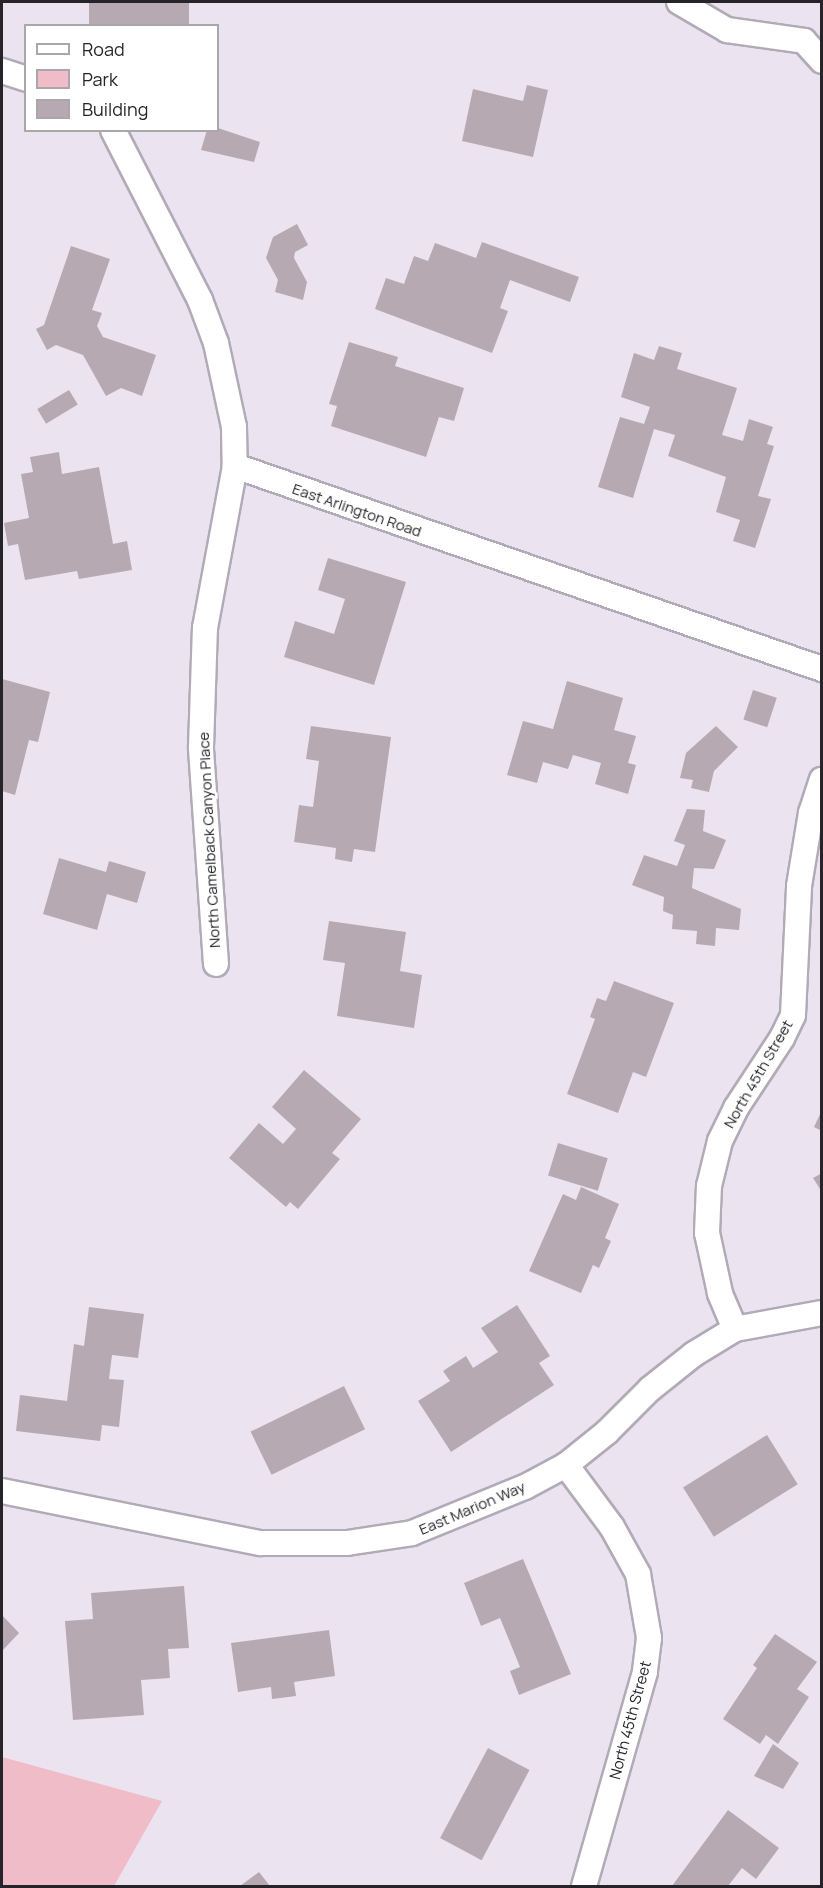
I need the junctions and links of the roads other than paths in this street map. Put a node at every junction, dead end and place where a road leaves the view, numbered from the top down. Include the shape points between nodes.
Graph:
1 (683, 4) edge
2 (822, 61) edge
3 (2, 71) edge
4 (24, 78) edge
5 (114, 132) edge
6 (235, 466) junction
7 (822, 669) edge
8 (822, 780) edge
9 (216, 964) dead end
10 (822, 1313) edge
11 (735, 1329) junction
12 (566, 1465) junction
13 (2, 1491) edge
14 (584, 1887) edge

1 - 2 street via 727,30 804,40
3 - 4 street
5 - 6 street via 200,300 212,332 234,427
6 - 7 street, East Arlington Road
6 - 9 street, North Camelback Canyon Place via 216,553 204,664 201,747
8 - 11 street, North 45th Street via 811,813 799,886 793,1015 736,1108 720,1141 709,1185 707,1233 720,1293
10 - 11 street, East Marion Way
11 - 12 street, East Marion Way via 668,1375
12 - 13 street, East Marion Way via 525,1487 412,1533 347,1543 261,1543
12 - 14 street, North 45th Street via 612,1527 638,1574 649,1638 645,1672

